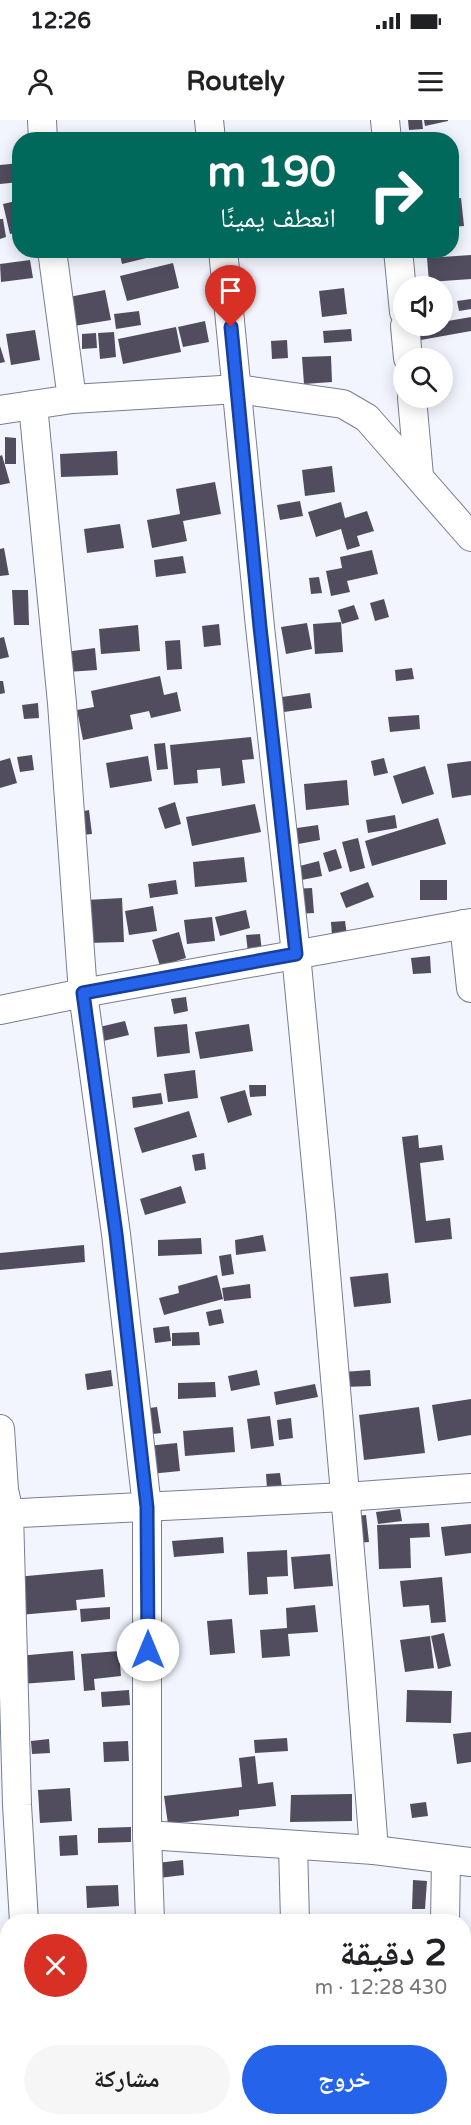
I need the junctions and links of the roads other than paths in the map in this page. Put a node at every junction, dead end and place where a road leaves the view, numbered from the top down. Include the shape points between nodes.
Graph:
1 (53, 258) edge
2 (224, 258) edge
3 (399, 258) edge
4 (401, 276) edge
5 (238, 389) junction
6 (72, 399) junction
7 (33, 405) junction
8 (413, 408) edge
9 (0, 410) edge
10 (420, 476) junction
11 (471, 537) edge
12 (467, 923) edge
13 (296, 954) junction
14 (471, 988) edge
15 (83, 993) junction
16 (0, 1010) edge
17 (0, 1429) edge
18 (471, 1488) edge
19 (345, 1497) junction
20 (147, 1507) junction
21 (4, 1513) edge
22 (147, 1835) junction
23 (293, 1845) junction
24 (374, 1850) junction
25 (458, 1860) edge
26 (24, 1914) edge
27 (150, 1914) edge
28 (295, 1914) edge
29 (447, 1914) edge

1 - 6 street
2 - 5 street
3 - 4 street
5 - 6 street
5 - 10 street via 343,404 367,418
5 - 13 street
6 - 7 street
7 - 9 street
7 - 15 street via 62,702
8 - 10 street
10 - 11 street
12 - 13 street
12 - 14 street
13 - 15 street
13 - 19 street
15 - 16 street
15 - 20 street
17 - 21 street
18 - 19 street
19 - 20 street
19 - 24 street
20 - 21 street
20 - 22 street
21 - 26 street
22 - 23 street
22 - 27 street
23 - 24 street
23 - 28 street
24 - 25 street
25 - 29 street

